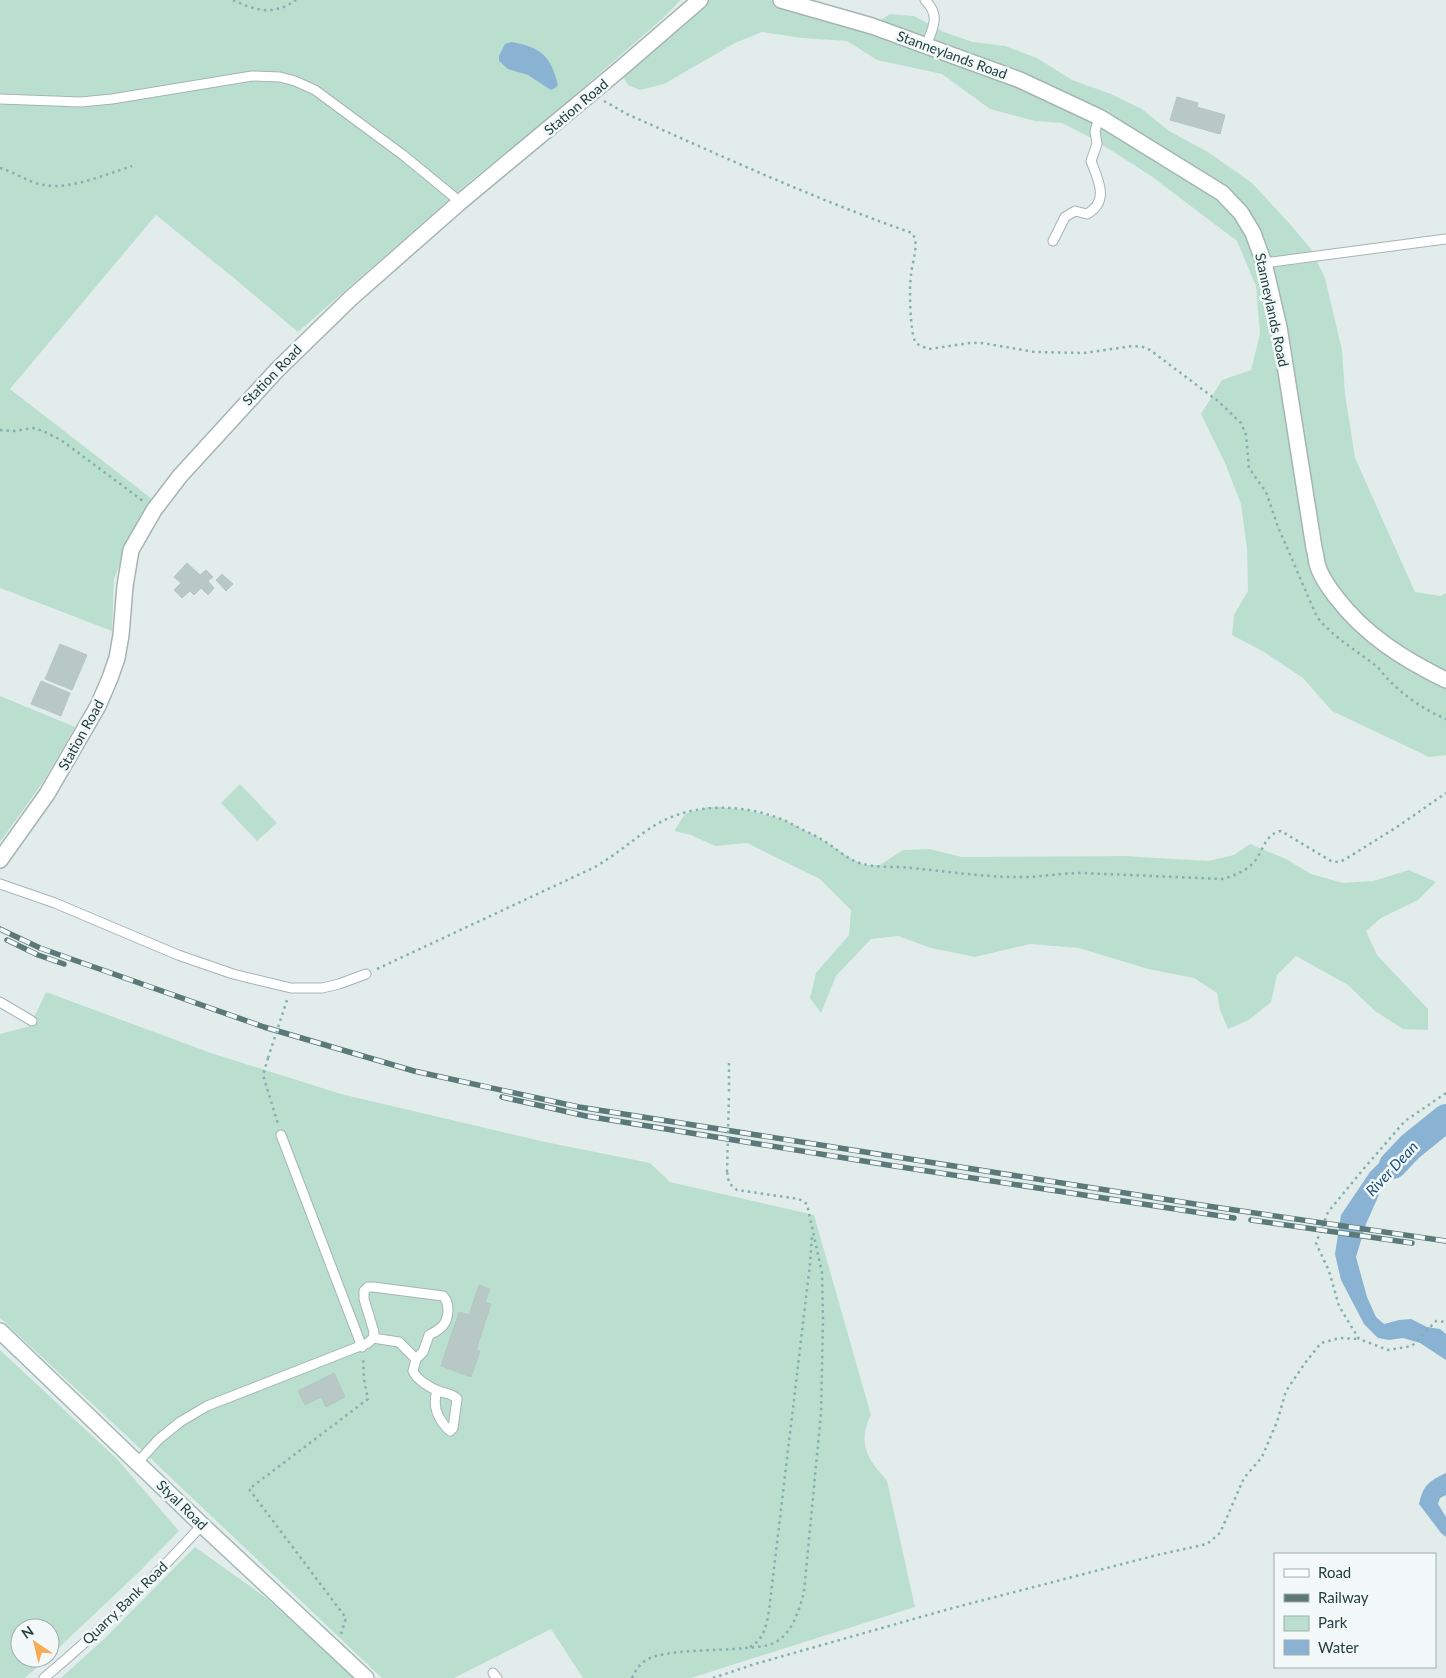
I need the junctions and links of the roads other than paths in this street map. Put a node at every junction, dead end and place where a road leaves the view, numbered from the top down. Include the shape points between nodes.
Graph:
1 (700, 0) edge
2 (781, 0) edge
3 (924, 0) edge
4 (926, 46) junction
5 (0, 100) edge
6 (1099, 117) junction
7 (459, 203) junction
8 (1446, 239) edge
9 (1053, 241) dead end
10 (1264, 263) junction
11 (1446, 680) edge
12 (0, 860) edge
13 (0, 884) edge
14 (366, 974) road end
15 (0, 1002) edge
16 (32, 1021) dead end
17 (281, 1135) road end
18 (0, 1331) edge
19 (373, 1338) junction
20 (362, 1347) junction
21 (416, 1360) junction
22 (438, 1391) dead end
23 (138, 1462) junction
24 (202, 1526) junction
25 (44, 1678) edge
26 (366, 1678) edge

1 - 7 street, Station Road
2 - 4 street, Stanneylands Road via 872,26
3 - 4 lane via 932,7 935,16
4 - 6 street, Stanneylands Road via 1020,80
5 - 7 lane via 81,102 252,76 280,77 315,90 403,155
6 - 9 lane via 1095,131 1097,144 1090,161 1099,182 1101,194 1098,205 1087,214 1075,211 1065,217
6 - 10 street, Stanneylands Road via 1222,193 1249,226
7 - 12 street, Station Road via 306,340 205,447 154,510 131,550 121,635 110,678 98,706 46,794
8 - 10 lane
10 - 11 street, Stanneylands Road via 1278,327 1318,568 1341,603 1370,634 1405,659
13 - 14 lane via 234,974 291,988 322,988
15 - 16 lane
17 - 20 lane
18 - 23 street, Styal Road
19 - 20 lane
19 - 21 lane via 399,1342
19 - 21 lane via 364,1299 364,1291 368,1288 444,1296 449,1304 445,1324 429,1335 423,1352
20 - 23 lane via 207,1406 159,1439
21 - 22 lane via 414,1374
23 - 24 street, Styal Road
24 - 25 lane, Quarry Bank Road
24 - 26 street, Styal Road

